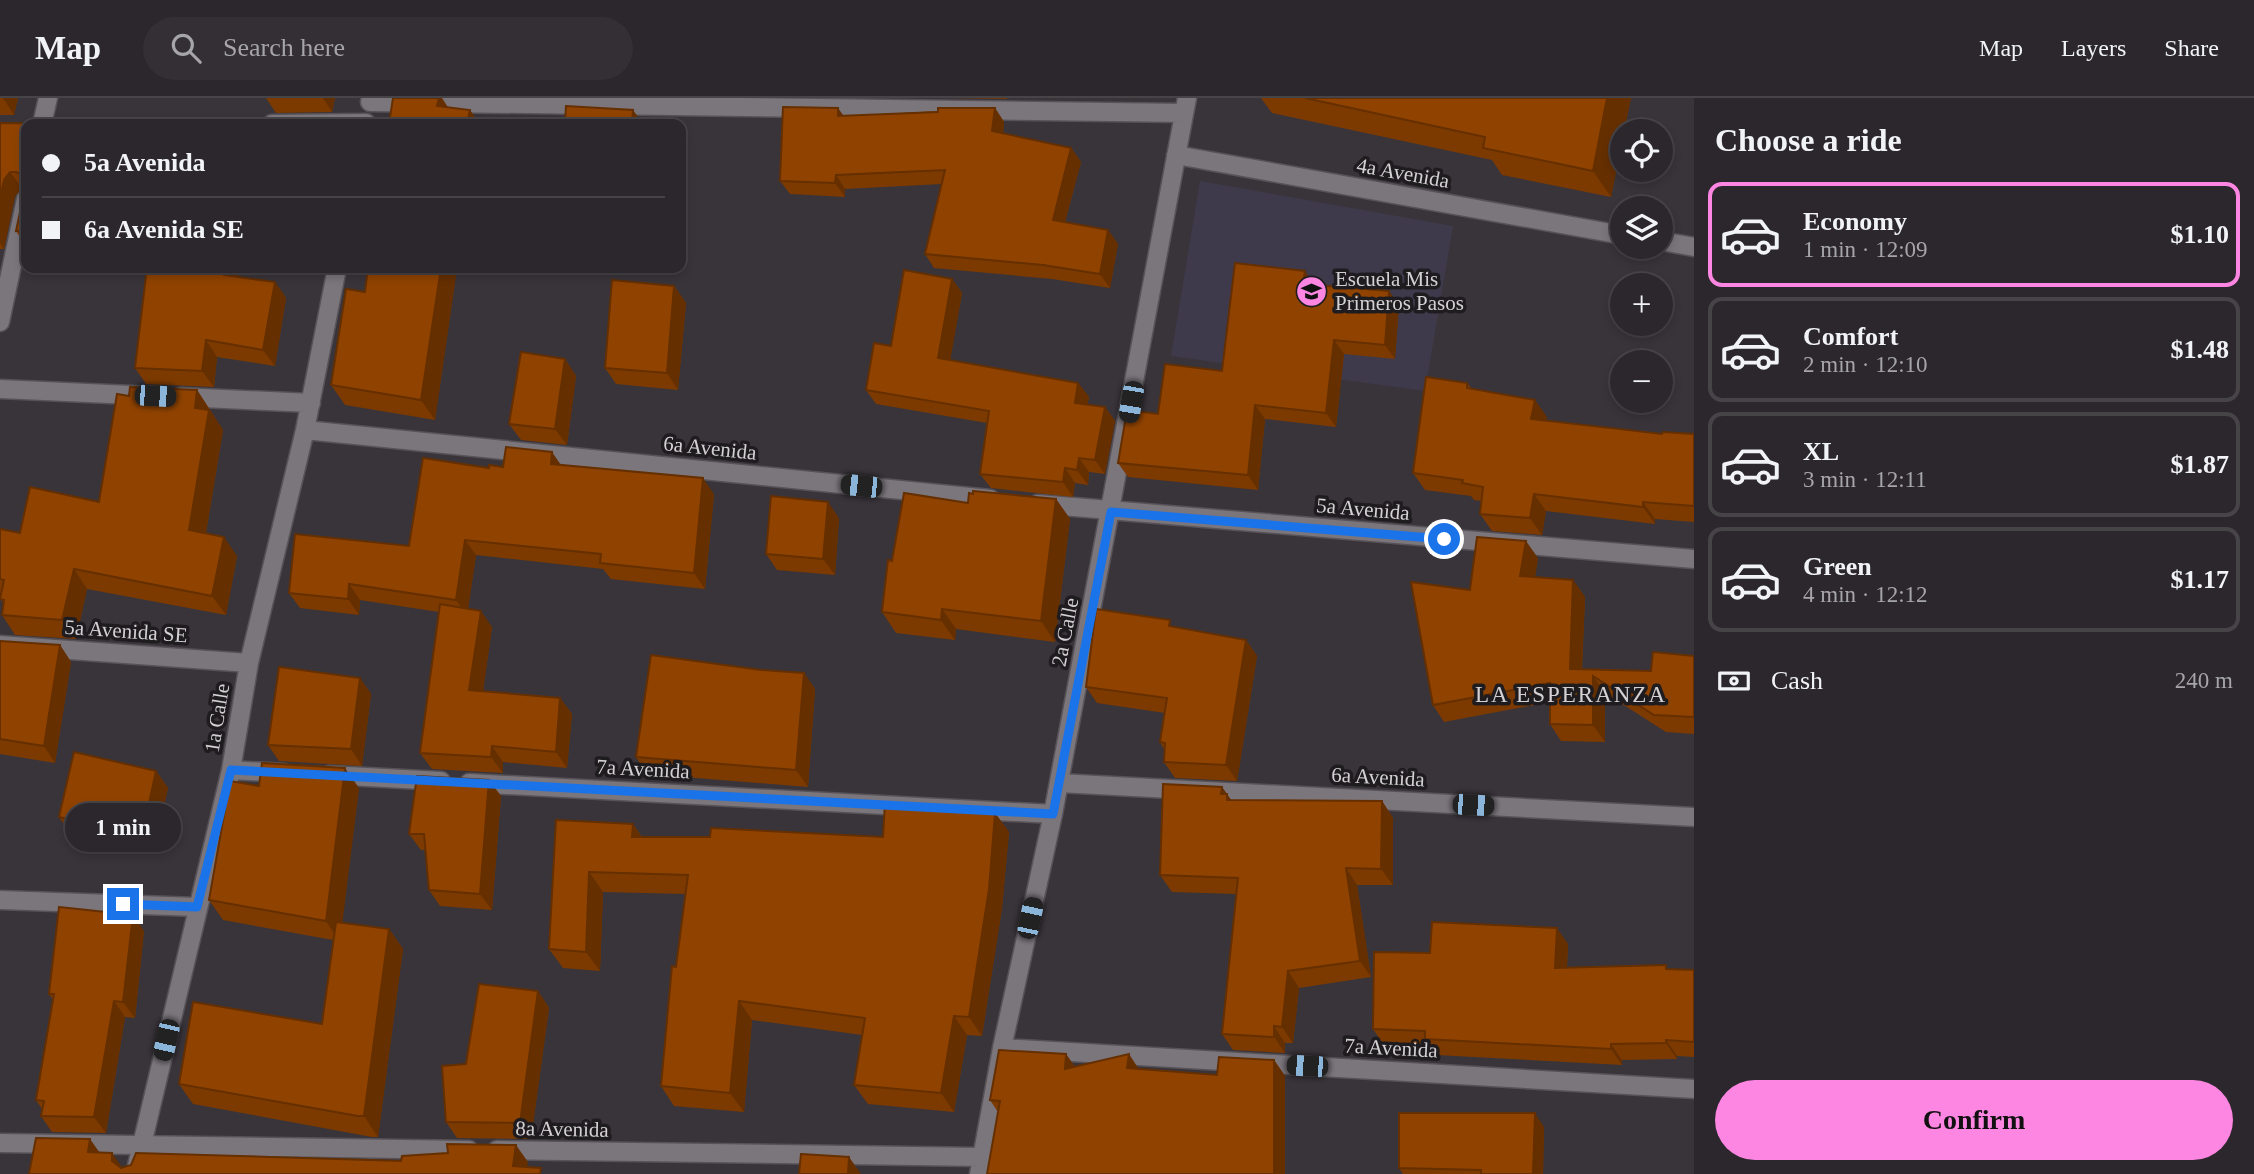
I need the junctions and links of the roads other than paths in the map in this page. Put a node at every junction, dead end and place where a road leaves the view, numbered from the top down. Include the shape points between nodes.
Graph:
1 (48, 98) edge
2 (371, 100) edge
3 (1186, 106) edge
4 (43, 119) edge
5 (366, 119) edge
6 (1176, 155) junction
7 (21, 223) edge
8 (1610, 233) edge
9 (1673, 244) edge
10 (1694, 247) edge
11 (336, 273) edge
12 (0, 322) edge
13 (0, 388) edge
14 (311, 403) junction
15 (304, 430) junction
16 (1111, 512) junction
17 (1694, 559) edge
18 (0, 645) edge
19 (249, 663) junction
20 (231, 770) junction
21 (1059, 783) junction
22 (1053, 814) junction
23 (1694, 817) edge
24 (0, 900) edge
25 (197, 907) junction
26 (1002, 1048) junction
27 (1694, 1089) edge
28 (0, 1143) edge
29 (141, 1146) junction
30 (980, 1166) edge
31 (135, 1174) edge

1 - 4 street
2 - 3 street
2 - 5 street
3 - 6 street, 2a Calle
6 - 8 street, 4a Avenida
6 - 16 street, 2a Calle
7 - 12 street
9 - 10 street
11 - 14 street, 1a Calle
13 - 14 street
14 - 15 street, 1a Calle
15 - 16 street, 6a Avenida
15 - 19 street, 1a Calle
16 - 17 street, 5a Avenida
16 - 21 street, 2a Calle
18 - 19 street, 5a Avenida SE
19 - 20 street, 1a Calle
20 - 22 street, 7a Avenida
20 - 25 street, 1a Calle
21 - 22 street, 2a Calle
21 - 23 street, 6a Avenida
22 - 26 street, 2a Calle
24 - 25 street
25 - 29 street, 1a Calle
26 - 27 street, 7a Avenida
26 - 30 street, 2a Calle
28 - 29 street, 8a Avenida
29 - 30 street, 8a Avenida
29 - 31 street, 1a Calle

